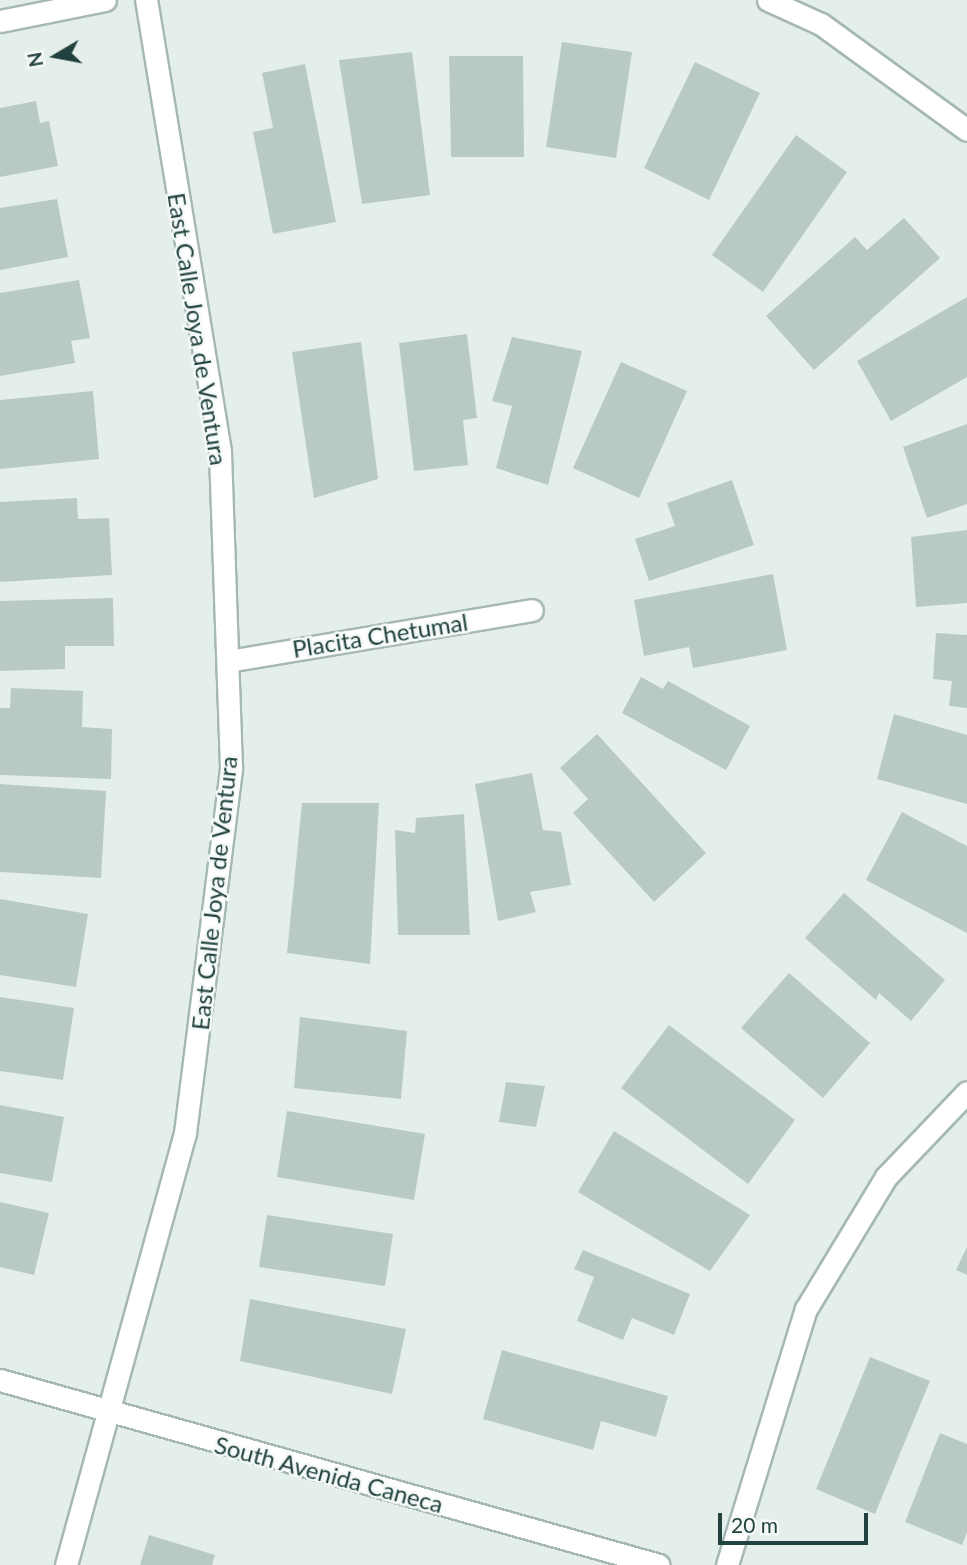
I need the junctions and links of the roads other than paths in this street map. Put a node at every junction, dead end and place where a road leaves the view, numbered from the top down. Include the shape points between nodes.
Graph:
1 (105, 0) edge
2 (146, 0) edge
3 (768, 0) edge
4 (0, 21) edge
5 (967, 130) edge
6 (532, 610) dead end
7 (228, 661) junction
8 (967, 1092) edge
9 (0, 1380) edge
10 (107, 1413) junction
11 (66, 1565) edge
12 (659, 1565) edge
13 (727, 1565) edge

1 - 4 street
2 - 7 street, East Calle Joya de Ventura via 220,451
3 - 5 street via 821,24
6 - 7 street, Placita Chetumal
7 - 10 street, East Calle Joya de Ventura via 231,768 185,1133
8 - 13 street via 886,1177 806,1309
9 - 10 street, South Avenida Caneca
10 - 11 street, East Calle Joya de Ventura
10 - 12 street, South Avenida Caneca

